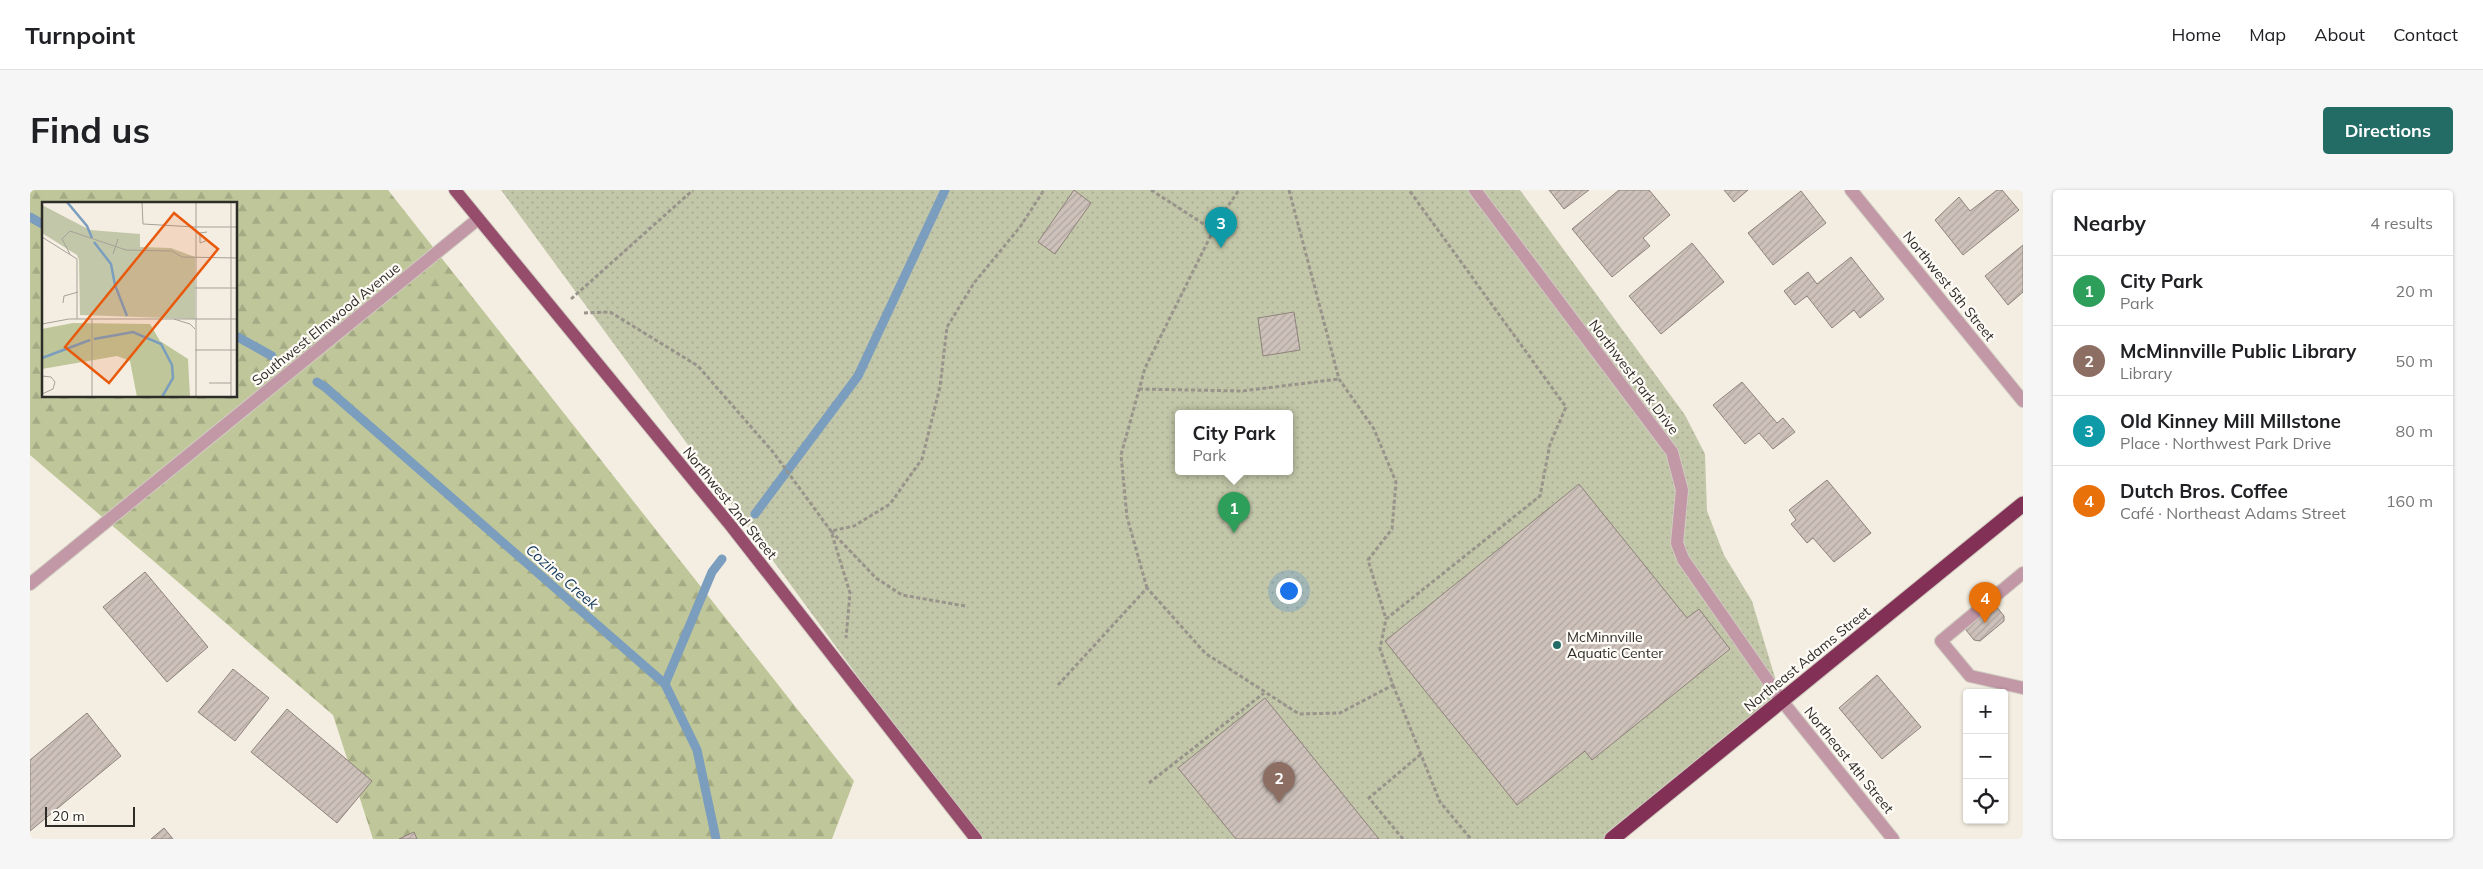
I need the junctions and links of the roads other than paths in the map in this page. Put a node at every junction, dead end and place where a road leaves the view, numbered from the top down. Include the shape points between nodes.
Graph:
1 (455, 190) edge
2 (1475, 190) edge
3 (1852, 190) edge
4 (478, 219) junction
5 (2023, 402) edge
6 (2023, 504) edge
7 (2023, 573) edge
8 (30, 584) edge
9 (2023, 688) edge
10 (1782, 701) junction
11 (976, 839) edge
12 (1612, 839) edge
13 (1893, 839) edge

1 - 4 main road, Northwest 2nd Street
2 - 10 street, Northwest Park Drive via 1672,452 1682,490 1677,543 1683,559
3 - 5 street, Northwest 5th Street
4 - 8 street, Southwest Elmwood Avenue
4 - 11 main road, Northwest 2nd Street via 731,526
6 - 10 highway, Northeast Adams Street
7 - 9 street via 1941,641 1970,676
10 - 12 highway, Northeast Adams Street
10 - 13 street, Northeast 4th Street

